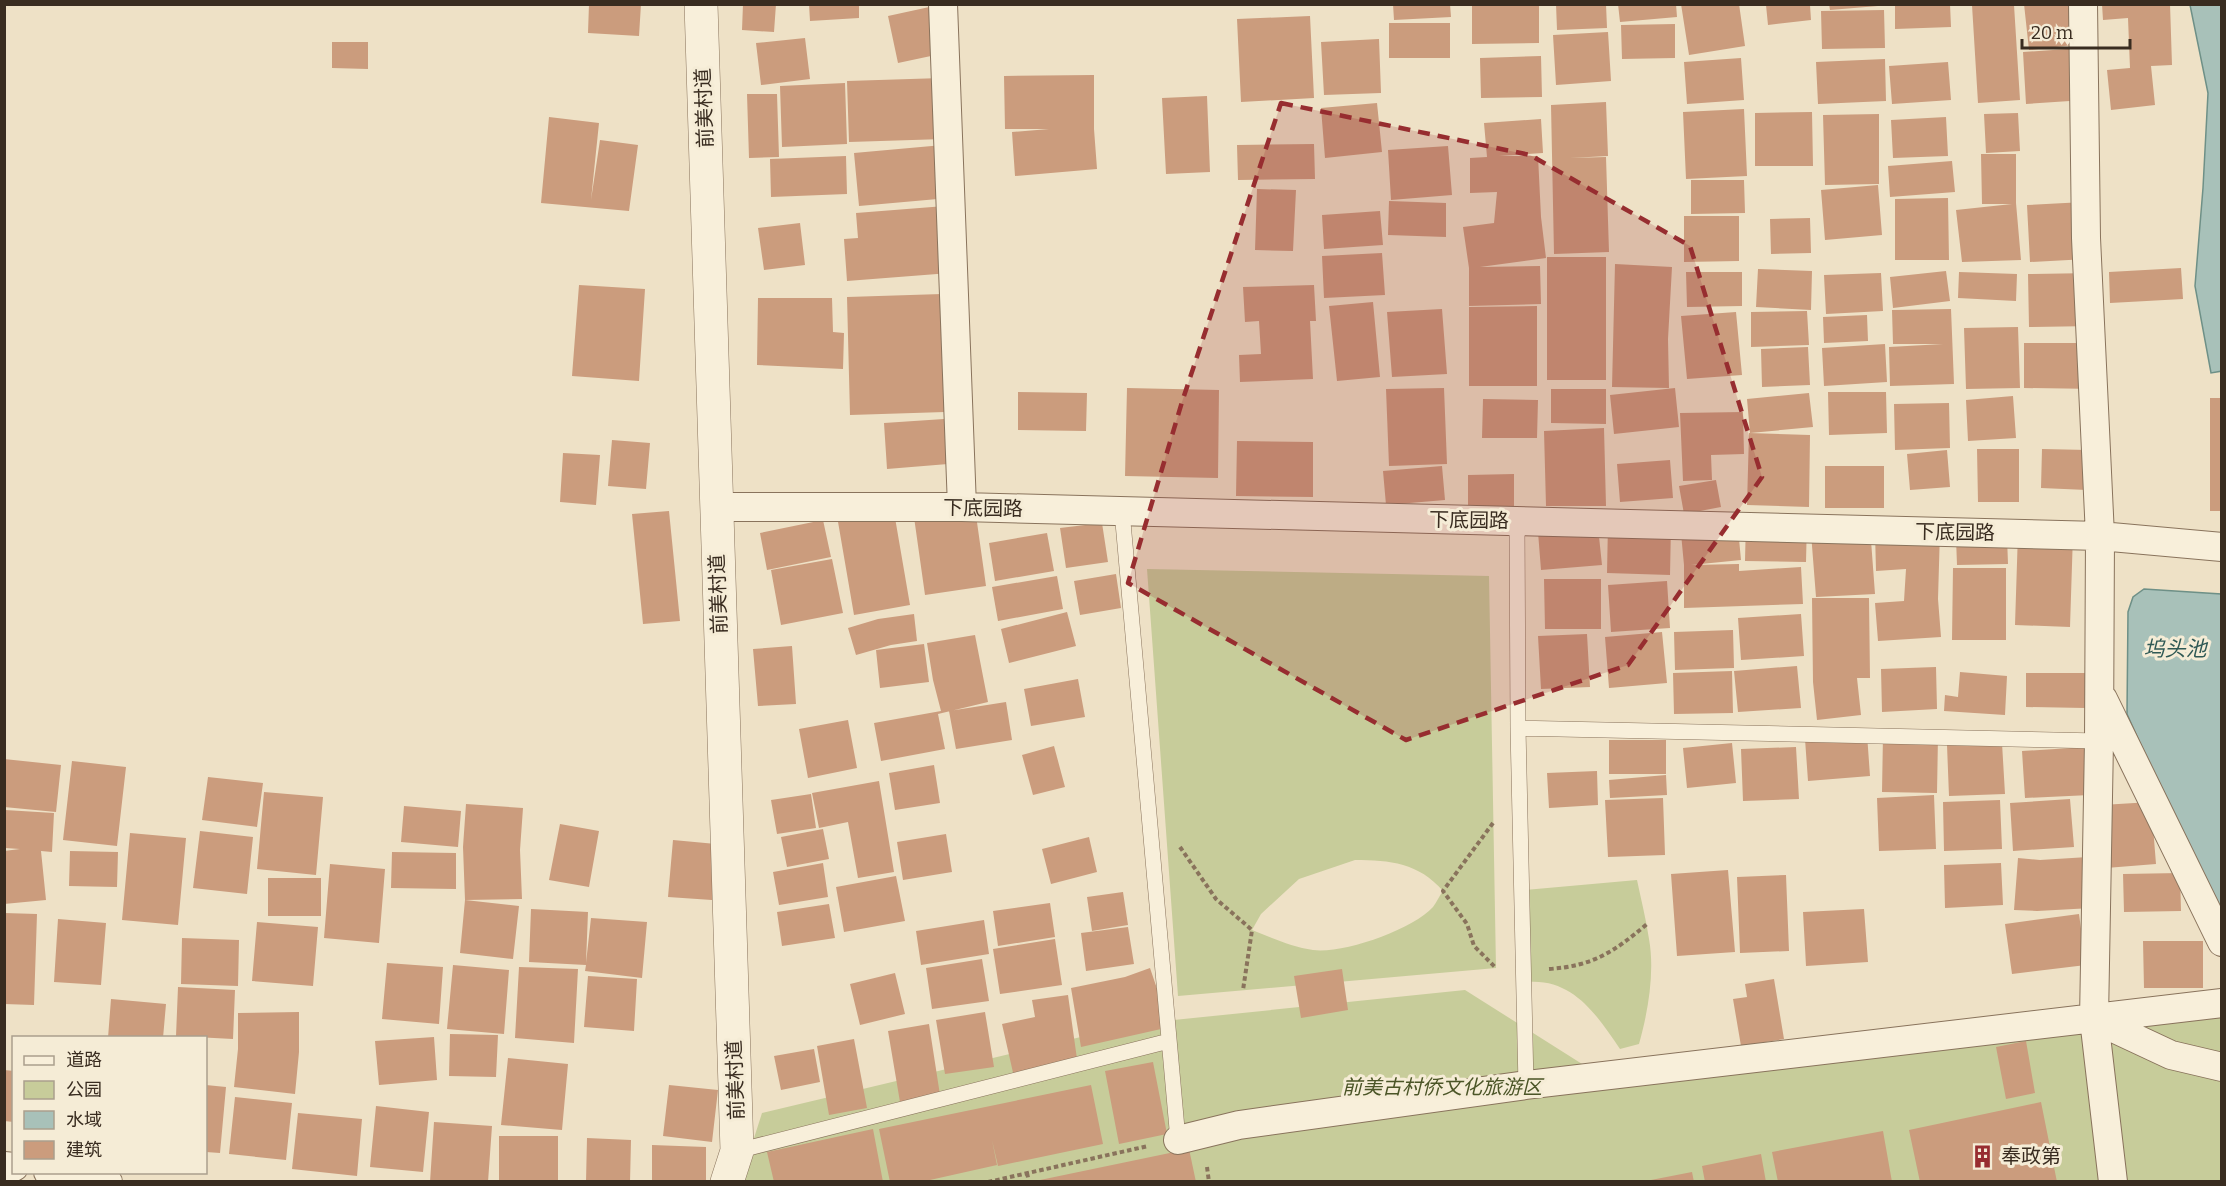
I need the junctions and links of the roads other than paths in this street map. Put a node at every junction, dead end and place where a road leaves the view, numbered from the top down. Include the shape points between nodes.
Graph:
1 (701, 4) edge
2 (943, 4) edge
3 (2084, 4) edge
4 (716, 507) junction
5 (962, 507) junction
6 (1122, 511) junction
7 (1517, 521) junction
8 (2100, 536) junction
9 (2222, 547) edge
10 (2099, 692) junction
11 (1518, 728) junction
12 (2099, 741) junction
13 (2222, 942) edge
14 (2222, 1003) edge
15 (2094, 1019) junction
16 (1169, 1041) junction
17 (2222, 1066) edge
18 (1526, 1085) junction
19 (1178, 1140) joint
20 (737, 1150) junction
21 (55, 1174) edge
22 (108, 1182) edge
23 (727, 1182) edge
24 (2113, 1182) edge

1 - 4 street, 前美村道
2 - 5 street
3 - 8 street via 2086,238
4 - 5 street, 下底园路
4 - 20 street, 前美村道
5 - 6 street, 下底园路
6 - 7 street, 下底园路
6 - 16 lane
7 - 8 street, 下底园路
7 - 11 lane
8 - 9 street, 下底园路
8 - 10 street
10 - 12 street
10 - 13 street
11 - 12 lane
11 - 18 lane
12 - 15 street
14 - 15 street
15 - 17 street via 2171,1055
15 - 18 street
15 - 24 street
16 - 19 lane
16 - 20 lane
18 - 19 street via 1239,1125
20 - 23 street, 前美村道
21 - 22 street

